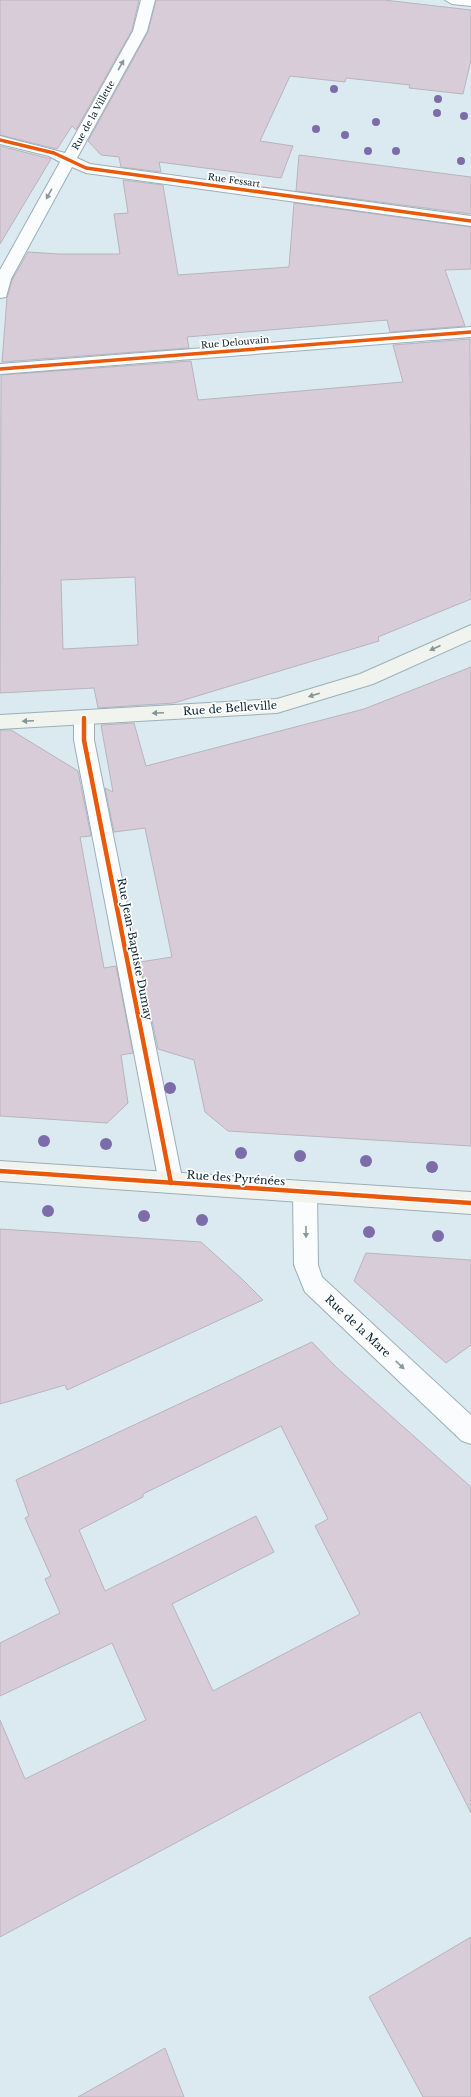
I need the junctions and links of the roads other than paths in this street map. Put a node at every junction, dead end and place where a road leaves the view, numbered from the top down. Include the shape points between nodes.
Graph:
1 (148, 0) edge
2 (452, 0) edge
3 (471, 2) edge
4 (0, 140) edge
5 (68, 160) junction
6 (471, 221) edge
7 (0, 293) edge
8 (471, 332) edge
9 (0, 369) edge
10 (471, 632) edge
11 (84, 718) junction
12 (0, 722) edge
13 (0, 1171) edge
14 (171, 1183) junction
15 (305, 1193) junction
16 (471, 1203) edge
17 (471, 1432) edge

5 -> 1 street, Rue de la Villette via 140,31
2 - 3 street
4 - 5 street, Rue Fessart via 54,153
5 - 6 street, Rue Fessart via 86,168
5 -> 7 street, Rue de la Villette via 3,279
8 - 9 street, Rue Delouvain
10 -> 11 main road, Rue de Belleville via 366,679 277,706
11 -> 12 main road, Rue de Belleville
11 - 14 street, Rue Jean-Baptiste Dumay via 84,740
13 - 14 main road, Rue des Pyrénées
14 - 15 main road, Rue des Pyrénées
15 - 16 main road, Rue des Pyrénées
15 -> 17 street, Rue de la Mare via 306,1265 313,1284

